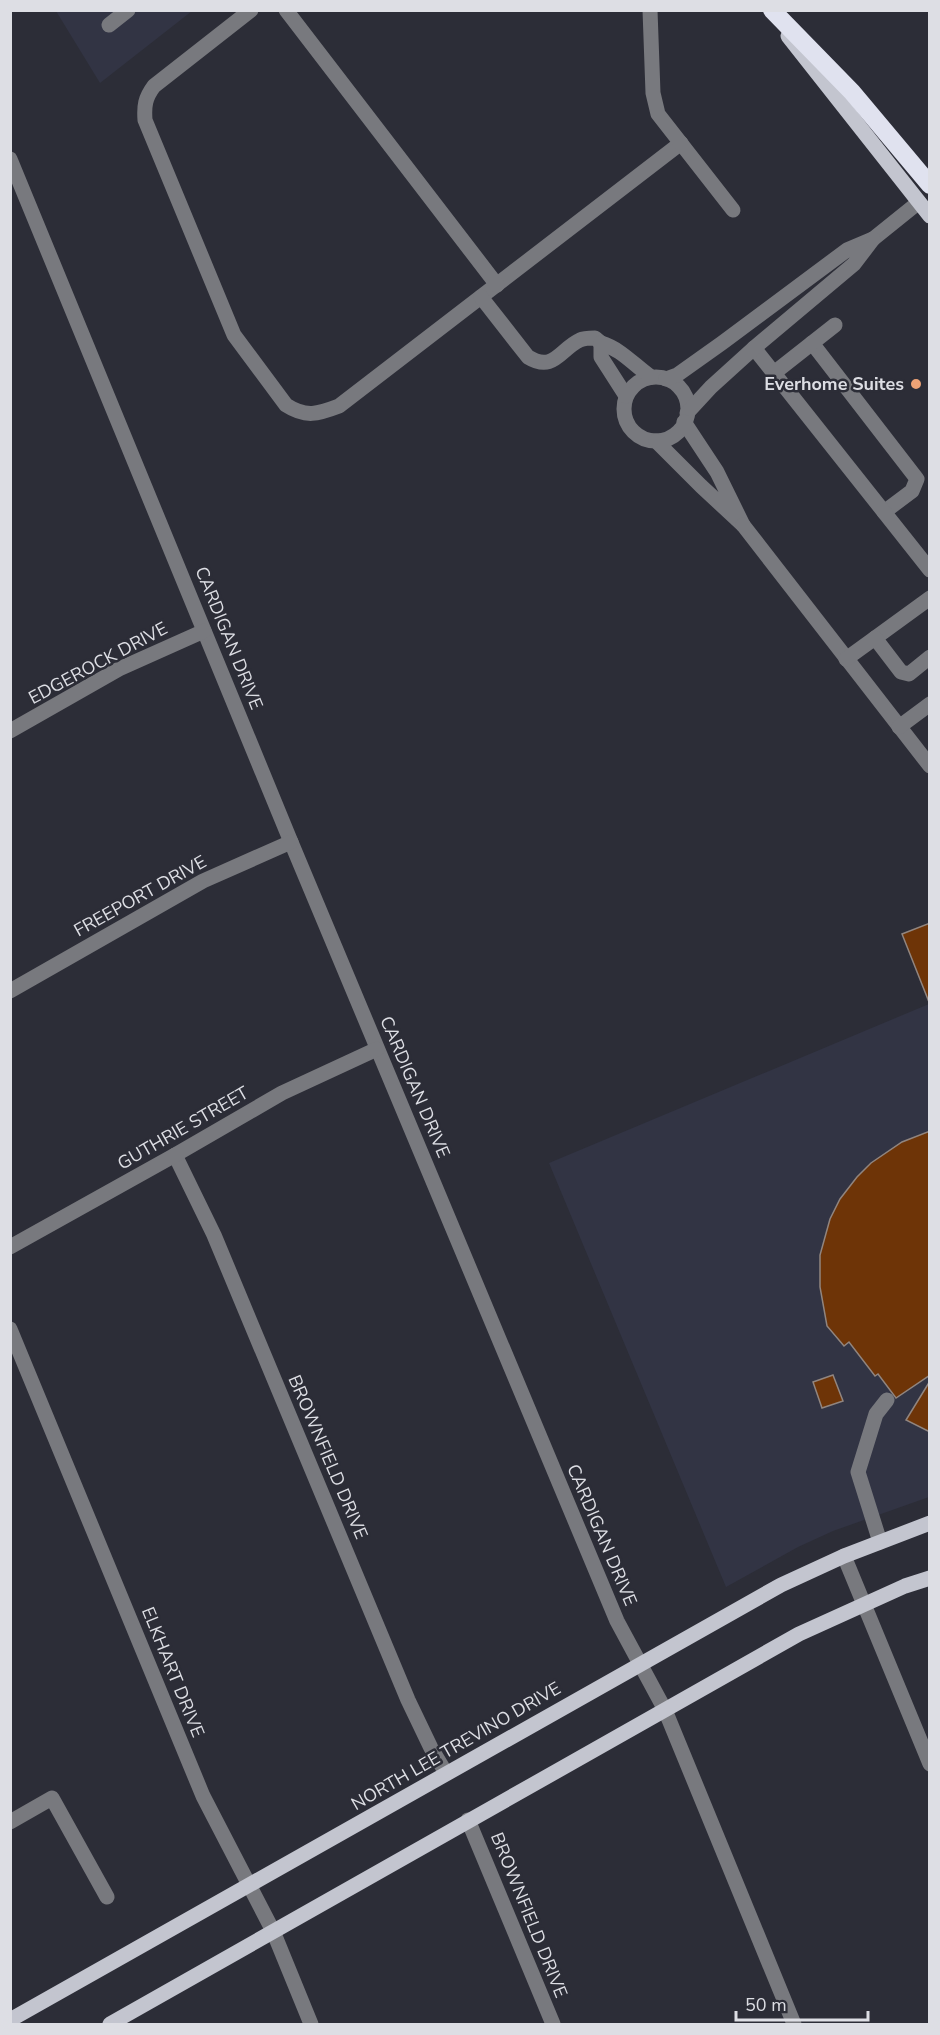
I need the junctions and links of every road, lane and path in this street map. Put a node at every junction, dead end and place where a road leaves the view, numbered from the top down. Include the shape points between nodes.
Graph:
1 (128, 10) edge
2 (251, 10) edge
3 (286, 10) edge
4 (650, 10) edge
5 (767, 10) edge
6 (772, 10) edge
7 (109, 25) dead end
8 (681, 143) junction
9 (10, 159) edge
10 (930, 185) edge
11 (919, 202) junction
12 (733, 210) dead end
13 (930, 216) edge
14 (873, 239) junction
15 (497, 285) junction
16 (481, 297) junction
17 (835, 325) dead end
18 (601, 343) junction
19 (812, 343) junction
20 (754, 348) junction
21 (774, 373) junction
22 (659, 378) junction
23 (626, 396) junction
24 (686, 418) junction
25 (656, 441) junction
26 (884, 512) junction
27 (743, 525) junction
28 (930, 570) edge
29 (930, 598) edge
30 (204, 631) junction
31 (875, 638) junction
32 (930, 657) edge
33 (846, 659) junction
34 (930, 704) edge
35 (899, 727) junction
36 (10, 731) edge
37 (930, 766) edge
38 (291, 842) junction
39 (10, 991) edge
40 (377, 1049) junction
41 (175, 1155) junction
42 (10, 1247) edge
43 (10, 1329) edge
44 (887, 1400) dead end
45 (930, 1524) edge
46 (880, 1542) junction
47 (844, 1556) junction
48 (930, 1578) edge
49 (864, 1604) junction
50 (640, 1665) junction
51 (664, 1710) junction
52 (930, 1764) edge
53 (446, 1773) junction
54 (468, 1820) junction
55 (10, 1822) edge
56 (250, 1886) junction
57 (107, 1897) dead end
58 (273, 1931) junction
59 (11, 2019) edge
60 (110, 2025) edge
61 (311, 2025) edge
62 (553, 2025) edge
63 (794, 2025) edge

1 - 7 street
2 - 16 street via 154,86 146,96 145,120 234,335 286,405 298,413 310,414 339,406
3 - 15 street
4 - 8 street via 655,104 658,114
5 - 11 main road
6 - 10 highway via 852,92
8 - 12 street
8 - 15 street
9 - 30 street, CARDIGAN DRIVE
11 - 13 main road
11 - 14 street
14 - 20 street via 854,264
14 - 22 street via 846,250 677,375
15 - 16 street
16 - 18 street via 534,360 549,362 580,340 595,338
17 - 19 street
18 - 22 street via 614,347 633,364
18 - 23 street via 601,357
19 - 21 street
19 - 26 street via 917,479 912,491
20 - 21 street
20 - 24 street via 711,387
21 - 26 street
22 - 23 street via 641,380
22 - 24 street via 681,389 686,398
23 - 25 street via 625,418 630,428 637,435
24 - 25 street via 675,434
24 - 27 street
25 - 27 street
26 - 28 street
27 - 33 street
29 - 31 street
30 - 36 street, EDGEROCK DRIVE via 119,669
30 - 38 street, CARDIGAN DRIVE
31 - 32 street via 901,672 909,674
31 - 33 street
33 - 35 street
34 - 35 street
35 - 37 street
38 - 39 street, FREEPORT DRIVE via 203,881
38 - 40 street, CARDIGAN DRIVE
40 - 41 street, GUTHRIE STREET via 282,1093
40 - 50 street, CARDIGAN DRIVE via 617,1621
41 - 42 street, GUTHRIE STREET
41 - 53 street, BROWNFIELD DRIVE via 214,1235 408,1700
43 - 56 street, ELKHART DRIVE via 203,1796
44 - 46 street via 876,1414 858,1472
45 - 46 main road, NORTH LEE TREVINO DRIVE
46 - 47 main road, NORTH LEE TREVINO DRIVE
47 - 49 street
47 - 50 main road, NORTH LEE TREVINO DRIVE via 781,1586
48 - 49 main road
49 - 51 main road via 798,1634
49 - 52 street
50 - 51 street, CARDIGAN DRIVE
50 - 53 main road, NORTH LEE TREVINO DRIVE
51 - 54 main road
51 - 63 street, CARDIGAN DRIVE
53 - 56 main road, NORTH LEE TREVINO DRIVE
54 - 58 main road
54 - 62 street, BROWNFIELD DRIVE
55 - 57 street via 52,1798
56 - 58 street, ELKHART DRIVE
56 - 59 main road, NORTH LEE TREVINO DRIVE
58 - 60 main road
58 - 61 street, ELKHART DRIVE

